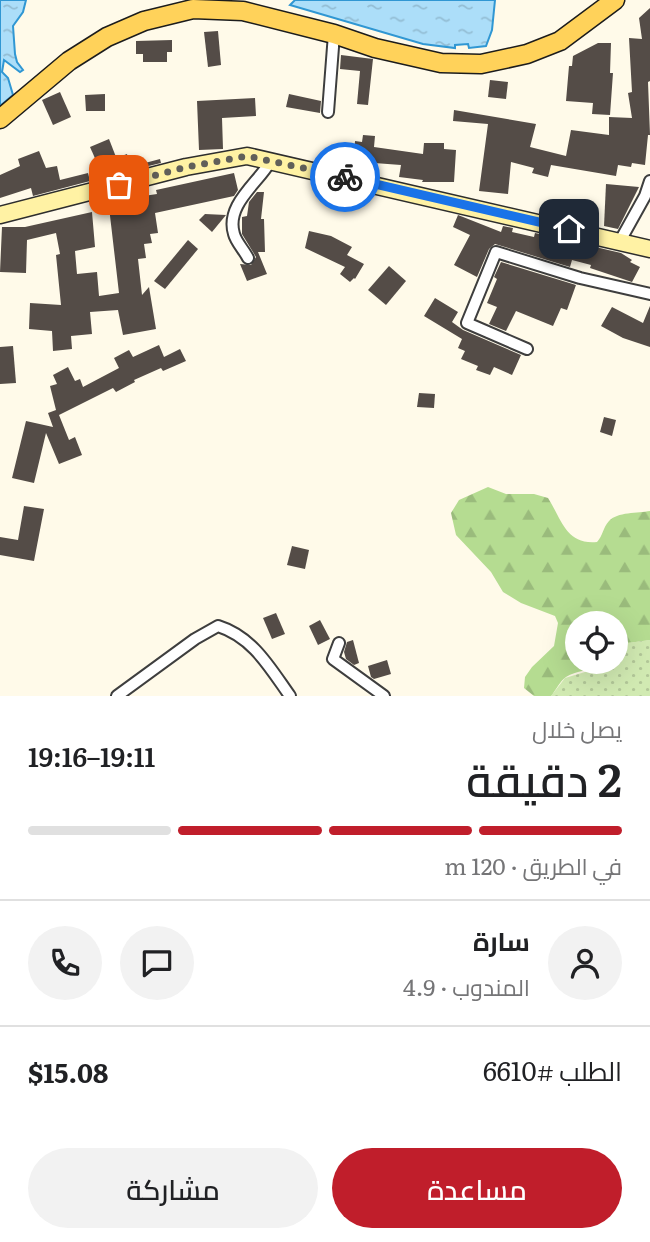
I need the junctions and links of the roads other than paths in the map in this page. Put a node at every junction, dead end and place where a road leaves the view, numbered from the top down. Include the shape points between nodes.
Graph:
1 (615, 0) edge
2 (334, 34) junction
3 (328, 111) dead end
4 (0, 119) edge
5 (270, 162) junction
6 (650, 181) edge
7 (0, 216) edge
8 (620, 241) junction
9 (650, 249) edge
10 (248, 258) dead end
11 (650, 294) edge
12 (527, 349) dead end
13 (339, 643) dead end
14 (117, 696) edge
15 (290, 696) edge
16 (384, 696) edge

1 - 2 main road via 560,41 481,64 441,63
2 - 3 street
2 - 4 main road via 243,11 193,9 144,21 69,61
5 - 7 main road via 247,156 186,167
5 - 8 main road
5 - 10 street via 236,207 233,232
6 - 8 street
8 - 9 main road
11 - 12 street via 496,252 467,323
13 - 16 street via 333,659
14 - 15 street via 218,626 258,651

